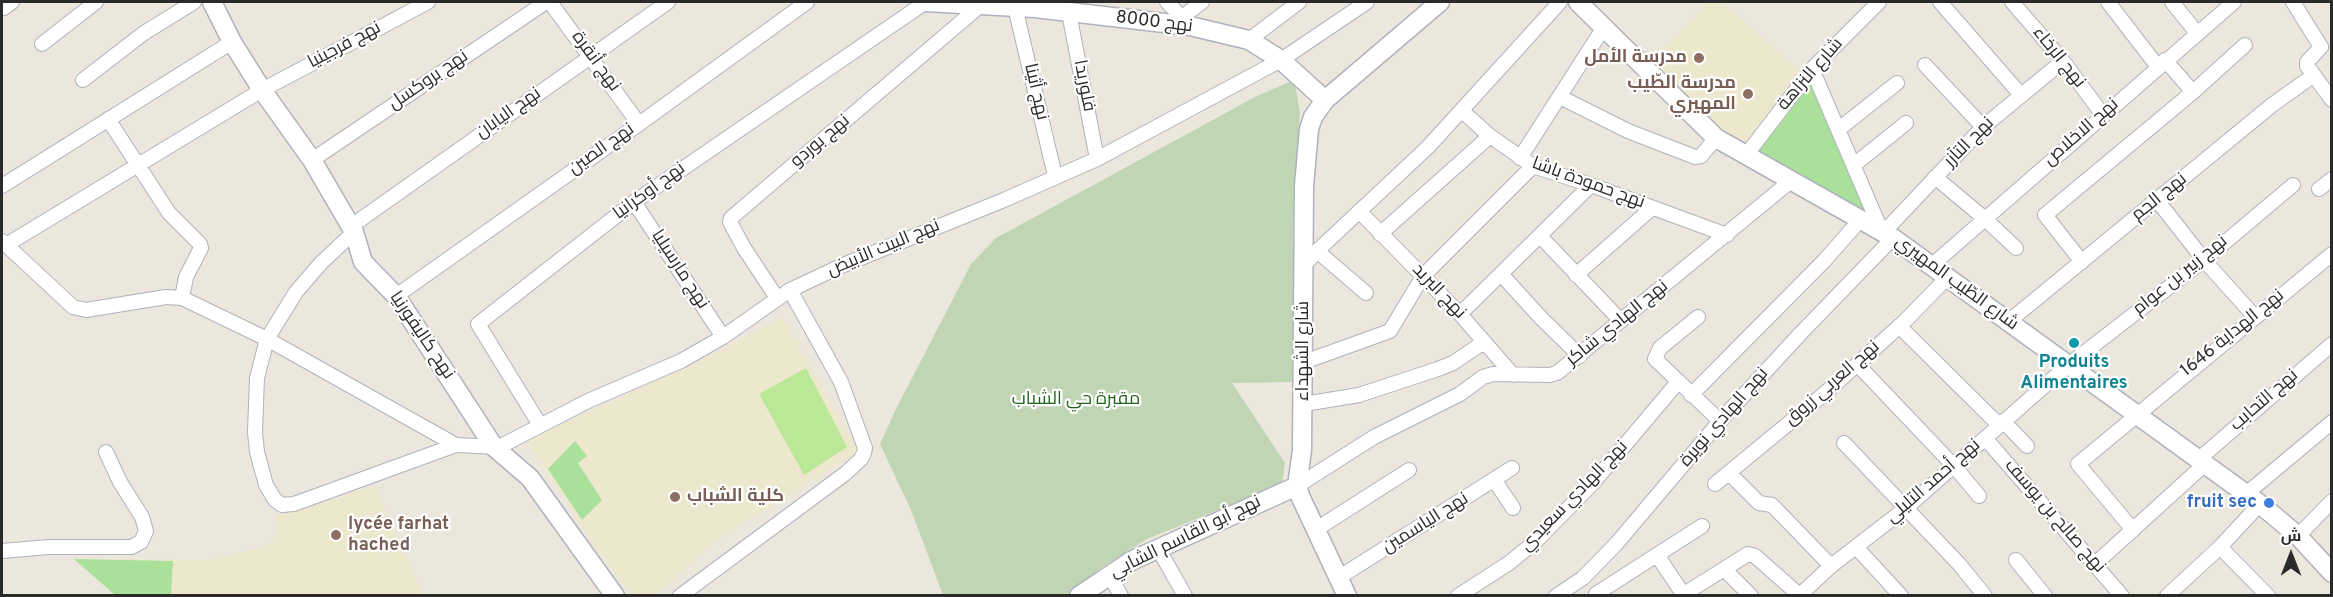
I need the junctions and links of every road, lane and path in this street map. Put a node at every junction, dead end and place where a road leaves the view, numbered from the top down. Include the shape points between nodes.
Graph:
1 (96, 2) edge
2 (194, 2) edge
3 (212, 2) edge
4 (428, 2) edge
5 (548, 2) edge
6 (668, 2) edge
7 (807, 2) edge
8 (926, 2) edge
9 (1167, 2) edge
10 (1202, 2) edge
11 (1299, 2) edge
12 (1367, 2) edge
13 (1440, 2) edge
14 (1560, 2) edge
15 (1578, 2) edge
16 (1879, 2) edge
17 (1940, 2) edge
18 (2012, 2) edge
19 (2108, 2) edge
20 (2172, 2) edge
21 (2232, 2) edge
22 (2293, 2) edge
23 (981, 5) junction
24 (1026, 6) edge
25 (1069, 13) junction
26 (1185, 22) junction
27 (1605, 27) junction
28 (2197, 33) junction
29 (1249, 40) junction
30 (232, 42) junction
31 (42, 44) dead end
32 (2245, 45) dead end
33 (591, 56) junction
34 (1281, 60) junction
35 (2063, 61) junction
36 (2162, 64) junction
37 (1925, 65) dead end
38 (1812, 69) junction
39 (2314, 75) junction
40 (83, 80) dead end
41 (1897, 83) dead end
42 (262, 90) junction
43 (2193, 92) junction
44 (2329, 92) edge
45 (2021, 95) junction
46 (1560, 97) junction
47 (1325, 100) junction
48 (1462, 111) junction
49 (2103, 115) junction
50 (108, 119) junction
51 (1906, 123) dead end
52 (639, 124) junction
53 (1983, 128) junction
54 (1839, 129) junction
55 (1490, 136) junction
56 (1716, 138) junction
57 (1747, 154) junction
58 (1520, 158) junction
59 (1097, 159) junction
60 (312, 160) junction
61 (139, 165) junction
62 (1854, 165) junction
63 (1533, 166) junction
64 (1055, 176) junction
65 (1935, 177) junction
66 (2331, 178) edge
67 (1792, 180) junction
68 (1591, 185) junction
69 (2294, 185) dead end
70 (2, 186) edge
71 (2319, 189) dead end
72 (2157, 200) junction
73 (634, 202) junction
74 (1652, 208) junction
75 (1359, 211) junction
76 (1984, 218) junction
77 (1861, 219) junction
78 (352, 230) junction
79 (1380, 234) junction
80 (1886, 234) junction
81 (1727, 235) junction
82 (1540, 237) junction
83 (4, 243) edge
84 (2016, 248) dead end
85 (1317, 251) junction
86 (2331, 254) edge
87 (2204, 260) junction
88 (2082, 262) junction
89 (1931, 266) junction
90 (1303, 267) junction
91 (1501, 273) junction
92 (1576, 274) junction
93 (1423, 276) junction
94 (1947, 278) junction
95 (790, 290) junction
96 (1366, 293) dead end
97 (396, 296) junction
98 (182, 298) junction
99 (777, 298) junction
100 (1460, 314) junction
101 (2255, 317) junction
102 (1698, 318) dead end
103 (1621, 321) junction
104 (2008, 322) junction
105 (1899, 326) junction
106 (723, 337) junction
107 (267, 339) junction
108 (1484, 342) junction
109 (2331, 344) edge
110 (1580, 356) junction
111 (1304, 362) junction
112 (1857, 364) junction
113 (2067, 366) junction
114 (1513, 375) junction
115 (1678, 382) junction
116 (1691, 395) junction
117 (1304, 404) junction
118 (2135, 415) junction
119 (1720, 421) junction
120 (2331, 422) edge
121 (2001, 423) junction
122 (540, 425) junction
123 (1985, 438) junction
124 (1844, 443) dead end
125 (456, 445) junction
126 (2027, 446) dead end
127 (494, 447) junction
128 (106, 452) dead end
129 (2202, 461) junction
130 (1954, 466) junction
131 (1512, 468) dead end
132 (1409, 470) dead end
133 (1729, 472) junction
134 (1495, 481) junction
135 (1715, 484) dead end
136 (1297, 486) junction
137 (1979, 496) dead end
138 (2253, 499) junction
139 (2331, 501) edge
140 (1513, 508) dead end
141 (1906, 508) junction
142 (1702, 526) dead end
143 (1315, 530) junction
144 (2133, 530) junction
145 (2298, 536) junction
146 (1856, 547) junction
147 (2220, 547) junction
148 (1158, 548) junction
149 (2, 551) edge
150 (1657, 555) junction
151 (2016, 560) dead end
152 (2095, 564) junction
153 (1831, 566) junction
154 (1724, 569) junction
155 (2330, 569) edge
156 (1109, 574) junction
157 (1338, 578) junction
158 (1583, 578) junction
159 (2180, 584) junction
160 (1596, 595) edge
161 (1682, 595) edge
162 (615, 596) edge
163 (680, 596) edge
164 (1079, 596) edge
165 (1121, 596) edge
166 (1185, 596) edge
167 (1347, 596) edge
168 (1458, 596) edge
169 (1556, 596) edge
170 (1751, 596) edge
171 (1901, 596) edge
172 (1985, 596) edge
173 (2045, 596) edge
174 (2122, 596) edge
175 (2168, 596) edge
176 (2190, 596) edge
177 (2268, 596) edge

1 - 31 street
2 - 40 street via 144,33
3 - 30 street, نهح كاليفورنيا
4 - 42 street, نهج فرجينيا
5 - 33 street, نهج أنقرة
5 - 60 street, نهج بروكسل
6 - 33 street, نهج اليابان
7 - 52 street, نهج الصين
8 - 23 street, نهج 8000
8 - 73 street, نهج أوكرانيا
9 - 26 street
10 - 26 street
11 - 29 street
12 - 34 street, نهج البيت الأبيض
13 - 47 street
14 - 48 street
15 - 27 street, شارع الطّيب المهيري
16 - 38 street, شارع النزاهة
17 - 45 street
18 - 35 street, نهج الرخاء
19 - 36 street
20 - 28 street
21 - 28 street, نهج الاخلاص
22 - 39 street via 2321,47 2307,62
23 - 24 street, نهج 8000
23 - 99 street, نهج بوردو via 731,218 744,248
24 - 25 street, نهج 8000
24 - 64 street, نهج أثينا
25 - 26 street, نهج 8000
25 - 59 street, فلوريدا
26 - 29 street, نهج 8000
27 - 46 street
27 - 56 street, شارع الطّيب المهيري
28 - 36 street, نهج الاخلاص
29 - 34 street, نهج 8000
30 - 42 street, نهح كاليفورنيا
30 - 50 street
32 - 43 street
33 - 52 street, نهج أنقرة
33 - 78 street, نهج اليابان
34 - 47 street, نهج 8000
34 - 59 street, نهج البيت الأبيض
35 - 45 street, نهج التآزر
35 - 49 street, نهج الرخاء
36 - 43 street
36 - 49 street, نهج الاخلاص
37 - 53 street
38 - 54 street
38 - 57 street, شارع النزاهة
39 - 44 street
39 - 72 street, نهج الجم
41 - 54 street
42 - 60 street, نهح كاليفورنيا
42 - 61 street, نهج فرجينيا
43 - 88 street via 2045,215
45 - 53 street, نهج التآزر
46 - 56 street via 1628,131 1695,157 1701,156
46 - 58 street
47 - 90 street, شارع الشهداء via 1313,117 1308,138
48 - 55 street, نهج حمودة باشا
48 - 75 street
49 - 76 street, نهج الاخلاص
50 - 61 street
50 - 70 street
51 - 62 street
52 - 97 street, نهج الصين
53 - 65 street, نهج التآزر
54 - 62 street
55 - 58 street, نهج حمودة باشا
55 - 79 street
56 - 57 street, شارع الطّيب المهيري
57 - 67 street, شارع الطّيب المهيري
58 - 63 street, نهج حمودة باشا
59 - 64 street, نهج البيت الأبيض
60 - 78 street, نهح كاليفورنيا
61 - 83 street, نهج فرجينيا
61 - 98 street via 169,213 201,246 186,277
62 - 80 street
63 - 68 street, نهج حمودة باشا
63 - 93 street
64 - 95 street, نهج البيت الأبيض
65 - 76 street
65 - 80 street, نهج التآزر
66 - 71 street
67 - 77 street, شارع الطّيب المهيري
67 - 81 street, نهج الهادي شاكر via 1757,202
68 - 74 street, نهج حمودة باشا
68 - 82 street
69 - 87 street, نهج زبير بن عوام
72 - 87 street
72 - 88 street, نهج الجم
73 - 106 street, نهج مارسيليا
73 - 122 street, نهج أوكرانيا via 478,324
74 - 81 street, نهج حمودة باشا
74 - 92 street
75 - 79 street, نهج البريد
75 - 85 street
76 - 84 street
76 - 89 street, نهج الاخلاص
77 - 80 street, شارع الطّيب المهيري
77 - 116 street
78 - 97 street, نهح كاليفورنيا via 363,262
78 - 107 street, نهج اليابان via 297,292
79 - 93 street, نهج البريد
80 - 89 street, شارع الطّيب المهيري
80 - 119 street, نهج الهادي نويرة
81 - 103 street, نهج الهادي شاكر
82 - 91 street
82 - 92 street
83 - 98 street via 73,308 86,310
85 - 90 street
85 - 96 street
86 - 101 street, نهج الهداية 1646
87 - 101 street
87 - 113 street, نهج زبير بن عوام
88 - 104 street, نهج الجم
89 - 94 street, شارع الطّيب المهيري
90 - 111 street, شارع الشهداء
91 - 100 street
91 - 110 street
92 - 103 street
93 - 100 street, نهج البريد
93 - 111 street via 1390,331
94 - 104 street, شارع الطّيب المهيري
94 - 105 street, نهج العربي زروق
95 - 99 street, نهج البيت الأبيض
95 - 163 street via 841,382 864,453 846,473
97 - 127 street, نهح كاليفورنيا
98 - 107 street
99 - 106 street, نهج البيت الأبيض
100 - 108 street, نهج البريد
101 - 118 street, نهج الهداية 1646
102 - 115 street via 1660,348 1656,356 1657,363
103 - 110 street, نهج الهادي شاكر
104 - 113 street, شارع الطّيب المهيري
105 - 112 street, نهج العربي زروق
105 - 121 street
106 - 122 street, نهج البيت الأبيض via 681,361
107 - 125 street
107 - 125 street, نهج اليابان via 257,378 255,432 266,485 282,505
108 - 114 street, نهج البريد
108 - 117 street via 1438,369 1359,395
109 - 129 street, نهج التحابب
110 - 114 street, نهج الهادي شاكر via 1557,373
111 - 117 street, شارع الشهداء
112 - 130 street
112 - 133 street, نهج العربي زروق
113 - 118 street, شارع الطّيب المهيري
113 - 121 street, نهج أحمد التليلي
114 - 136 street, نهج الهادي شاكر via 1483,377 1460,394 1374,436
115 - 116 street
115 - 168 street, نهج الهادي سعيدي via 1592,484 1536,541
116 - 119 street
117 - 136 street, شارع الشهداء
118 - 129 street, شارع الطّيب المهيري
118 - 144 street via 2078,464
119 - 158 street, نهج الهادي نويرة
120 - 138 street
121 - 123 street, نهج أحمد التليلي
121 - 126 street
122 - 127 street, نهج البيت الأبيض
123 - 130 street, نهج أحمد التليلي
123 - 152 street, نهج صالح بن يوسف
124 - 141 street
125 - 127 street
127 - 162 street, نهح كاليفورنيا via 530,478
128 - 149 street via 142,517 146,531 141,542 131,547
129 - 138 street, شارع الطّيب المهيري
129 - 144 street, نهج التحابب
130 - 137 street
130 - 141 street, نهج أحمد التليلي
131 - 134 street, نهج الياسمين
132 - 143 street
133 - 135 street, نهج العربي زروق
133 - 153 street via 1759,503 1773,506
134 - 140 street
134 - 157 street, نهج الياسمين
136 - 143 street
136 - 148 street, نهج أبو القاسم الشابي
138 - 145 street, شارع الطّيب المهيري
138 - 147 street
139 - 145 street
141 - 146 street, نهج أحمد التليلي
141 - 172 street
142 - 150 street
143 - 157 street
144 - 152 street, نهج التحابب
145 - 155 street, شارع الطّيب المهيري
146 - 153 street, نهج أحمد التليلي
146 - 171 street
147 - 159 street
147 - 177 street
148 - 156 street, نهج أبو القاسم الشابي
148 - 166 street
150 - 160 street
150 - 161 street
151 - 173 street
152 - 174 street, نهج صالح بن يوسف
153 - 154 street, نهج أحمد التليلي via 1797,593 1755,556 1745,555
154 - 161 street
154 - 170 street
156 - 164 street, نهج أبو القاسم الشابي
156 - 165 street
157 - 167 street
158 - 160 street
158 - 169 street, نهج الهادي نويرة
159 - 175 street
159 - 176 street

